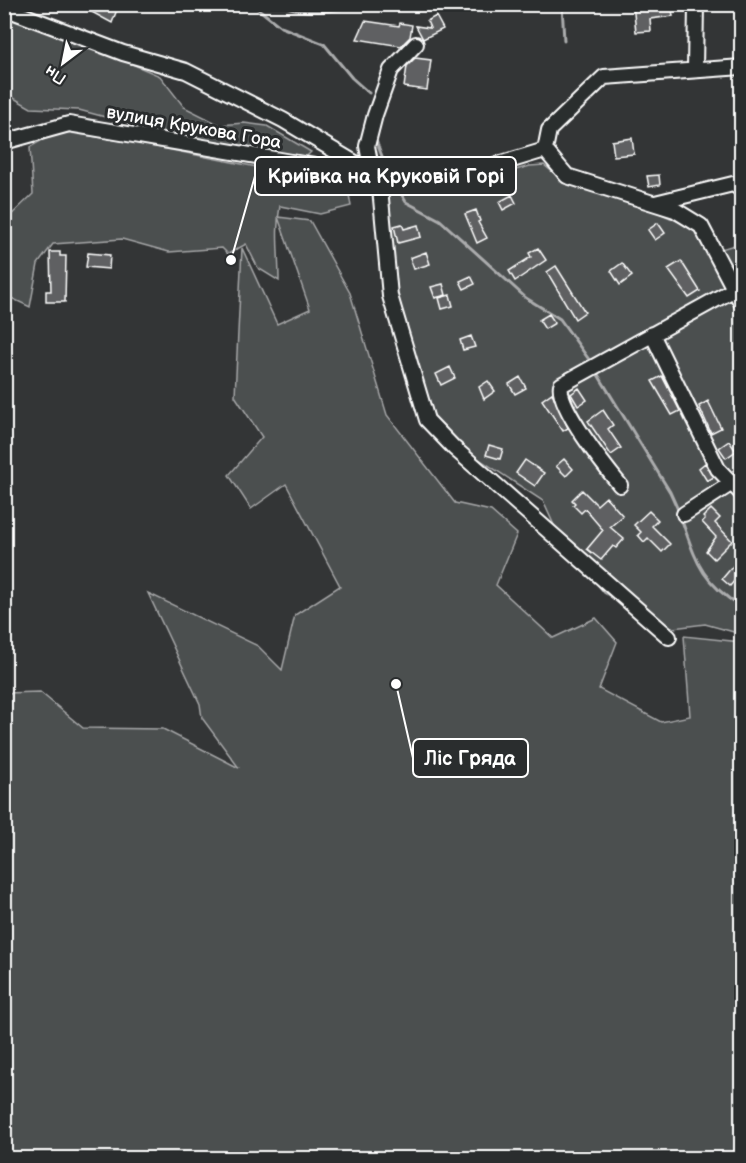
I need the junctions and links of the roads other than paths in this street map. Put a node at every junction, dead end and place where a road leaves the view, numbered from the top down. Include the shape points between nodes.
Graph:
1 (696, 4) edge
2 (4, 8) edge
3 (416, 44) dead end
4 (741, 67) edge
5 (694, 70) junction
6 (4, 142) edge
7 (545, 150) junction
8 (379, 177) junction
9 (741, 190) edge
10 (652, 203) junction
11 (733, 290) junction
12 (741, 304) edge
13 (652, 334) junction
14 (732, 483) junction
15 (620, 485) dead end
16 (741, 494) edge
17 (684, 514) dead end
18 (669, 637) dead end

1 - 5 street
2 - 8 street via 123,53 186,71 283,120
3 - 8 street via 391,70 375,115 367,146
4 - 5 street
5 - 7 street via 604,76 549,130
6 - 8 street, вулиця Крукова Гора via 69,124
7 - 8 street, вулиця Крукова Гора via 436,183
7 - 10 street via 567,176
8 - 18 street via 390,296 427,420
9 - 10 street via 733,184
10 - 11 street via 675,210 701,226
11 - 12 street
11 - 13 street
13 - 14 street via 718,470
13 - 15 street via 566,380 560,391 599,460
14 - 16 street
14 - 17 street

